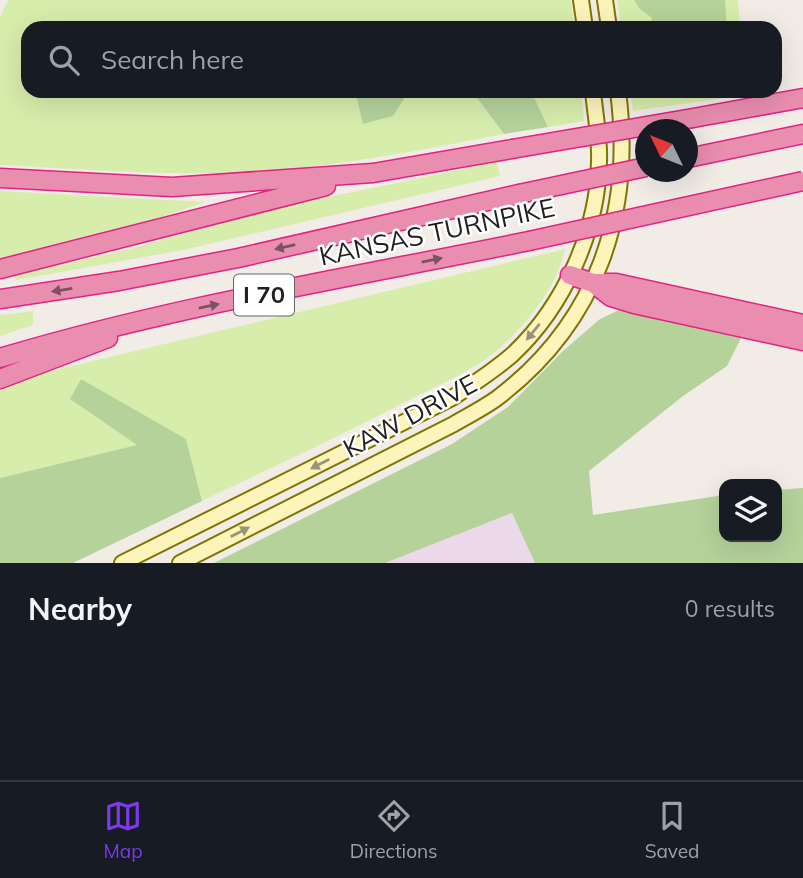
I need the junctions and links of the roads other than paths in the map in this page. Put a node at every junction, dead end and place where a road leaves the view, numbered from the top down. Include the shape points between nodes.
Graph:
1 (581, 0) edge
2 (605, 0) edge
3 (584, 21) edge
4 (608, 21) edge
5 (594, 98) edge
6 (618, 98) edge
7 (803, 98) edge
8 (803, 134) edge
9 (698, 156) edge
10 (635, 169) edge
11 (373, 173) junction
12 (0, 178) edge
13 (803, 181) edge
14 (0, 269) edge
15 (570, 275) junction
16 (593, 283) junction
17 (635, 296) junction
18 (0, 299) edge
19 (174, 313) junction
20 (803, 324) edge
21 (803, 341) edge
22 (0, 358) edge
23 (0, 379) edge
24 (122, 563) edge
25 (180, 563) edge

1 - 3 main road
2 - 4 main road
5 - 15 main road, KAW DRIVE via 599,161 595,202
6 - 16 main road, KAW DRIVE via 620,194 606,254
7 - 11 highway, bridge
8 - 9 highway
10 -> 18 highway, KANSAS TURNPIKE / I 70, bridge via 238,258
11 - 12 highway via 172,187
11 - 14 highway
19 -> 13 highway, KANSAS TURNPIKE / I 70, bridge
15 - 16 highway
15 -> 24 main road, KAW DRIVE via 513,354 452,398
16 - 17 highway via 611,297
25 -> 16 main road, KAW DRIVE via 494,400 548,352
17 - 20 highway
17 - 21 highway
19 - 22 highway, KANSAS TURNPIKE / I 70
19 - 23 highway

